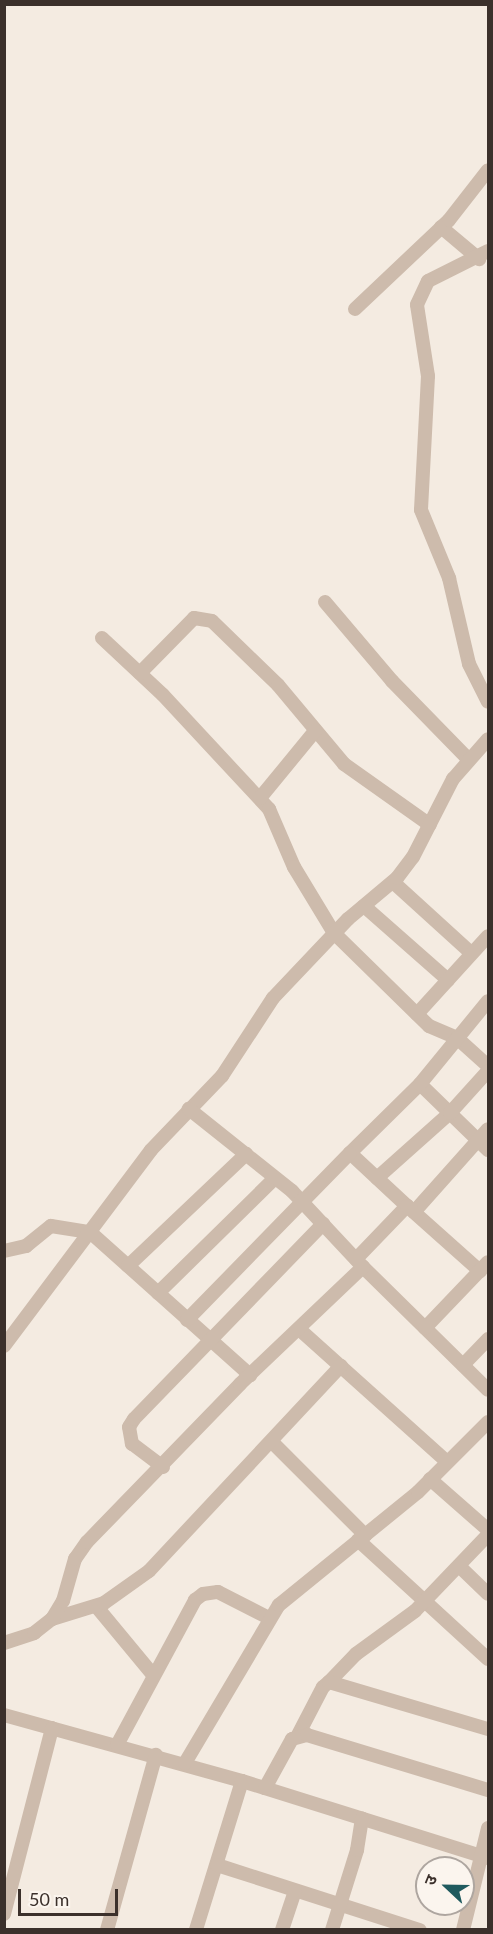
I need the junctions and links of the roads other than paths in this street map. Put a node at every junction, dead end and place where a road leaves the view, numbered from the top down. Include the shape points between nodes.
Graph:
1 (489, 170) edge
2 (441, 227) junction
3 (484, 255) edge
4 (355, 309) dead end
5 (326, 602) dead end
6 (102, 638) dead end
7 (140, 673) junction
8 (489, 702) edge
9 (315, 731) junction
10 (489, 740) edge
11 (468, 759) junction
12 (260, 798) junction
13 (429, 825) junction
14 (393, 882) junction
15 (364, 906) junction
16 (334, 933) junction
17 (489, 936) edge
18 (471, 953) junction
19 (448, 980) junction
20 (489, 1001) edge
21 (417, 1014) junction
22 (457, 1038) junction
23 (489, 1068) edge
24 (420, 1084) junction
25 (189, 1109) junction
26 (450, 1113) junction
27 (489, 1129) edge
28 (478, 1140) junction
29 (489, 1150) edge
30 (350, 1153) junction
31 (246, 1154) junction
32 (275, 1178) junction
33 (377, 1178) junction
34 (302, 1202) junction
35 (411, 1209) junction
36 (323, 1224) junction
37 (90, 1232) junction
38 (4, 1251) edge
39 (360, 1263) junction
40 (128, 1266) junction
41 (484, 1267) edge
42 (158, 1293) junction
43 (187, 1320) junction
44 (425, 1328) junction
45 (299, 1329) junction
46 (489, 1339) edge
47 (210, 1341) junction
48 (4, 1346) edge
49 (463, 1365) junction
50 (341, 1366) junction
51 (250, 1374) junction
52 (489, 1390) edge
53 (489, 1422) edge
54 (272, 1442) junction
55 (447, 1462) junction
56 (163, 1467) junction
57 (430, 1479) junction
58 (489, 1532) edge
59 (361, 1538) junction
60 (459, 1566) junction
61 (489, 1594) edge
62 (425, 1601) junction
63 (96, 1606) junction
64 (269, 1618) junction
65 (52, 1619) junction
66 (4, 1643) edge
67 (489, 1659) edge
68 (153, 1675) junction
69 (329, 1682) junction
70 (4, 1715) edge
71 (52, 1728) junction
72 (489, 1729) edge
73 (298, 1735) junction
74 (117, 1745) junction
75 (156, 1755) junction
76 (185, 1763) junction
77 (242, 1781) junction
78 (265, 1788) junction
79 (489, 1790) edge
80 (362, 1818) junction
81 (489, 1828) edge
82 (485, 1856) edge
83 (217, 1865) junction
84 (295, 1891) junction
85 (340, 1905) junction
86 (4, 1914) edge
87 (107, 1929) edge
88 (196, 1929) edge
89 (282, 1929) edge
90 (332, 1929) edge
91 (420, 1929) edge
92 (463, 1929) edge

1 - 2 street
2 - 3 street
2 - 4 street
3 - 8 street via 428,281 417,305 428,376 421,510 449,578 469,664
5 - 11 street via 392,681
6 - 7 street
7 - 9 street via 191,621 207,618 278,685
7 - 12 street
9 - 12 street
9 - 13 street via 344,764
10 - 11 street
11 - 13 street
12 - 16 street via 276,820 294,867
13 - 14 street via 413,857
14 - 15 street
14 - 18 street
15 - 16 street
15 - 19 street
16 - 21 street
16 - 25 street via 273,998 222,1076
17 - 18 street
18 - 19 street
19 - 21 street
20 - 22 street
21 - 22 street via 429,1026
22 - 23 street
22 - 24 street
23 - 26 street
24 - 26 street
24 - 30 street
25 - 31 street
25 - 37 street via 151,1150
26 - 28 street
26 - 33 street
27 - 28 street
28 - 29 street
28 - 35 street
30 - 33 street
30 - 34 street
31 - 32 street
31 - 40 street
32 - 34 street
32 - 42 street
33 - 35 street
34 - 36 street
34 - 43 street
35 - 39 street
35 - 41 street
36 - 39 street
36 - 47 street
37 - 38 street via 51,1226 26,1246
37 - 40 street
37 - 48 street
39 - 44 street
39 - 45 street
40 - 42 street
41 - 44 street
42 - 43 street
43 - 47 street
44 - 49 street
45 - 50 street
45 - 51 street
46 - 49 street
47 - 51 street
47 - 56 street via 129,1427 132,1444
49 - 52 street
50 - 54 street
50 - 55 street
51 - 56 street
53 - 55 street
54 - 59 street
54 - 63 street via 170,1552 116,1596
55 - 57 street
56 - 65 street via 80,1551
57 - 58 street
57 - 59 street
58 - 60 street
59 - 62 street
59 - 64 street via 290,1593
60 - 61 street
60 - 62 street
62 - 67 street
62 - 69 street via 356,1654
63 - 65 street
63 - 68 street
64 - 68 street via 218,1592 203,1593 187,1611
64 - 76 street
65 - 66 street via 34,1633
68 - 74 street
69 - 72 street
69 - 73 street
70 - 71 street
71 - 74 street
71 - 86 street
73 - 78 street
73 - 79 street
74 - 75 street
75 - 76 street
75 - 87 street
76 - 77 street
77 - 78 street
77 - 83 street
78 - 80 street
80 - 82 street
80 - 85 street
81 - 82 street
82 - 92 street
83 - 84 street
83 - 88 street
84 - 85 street
84 - 89 street
85 - 90 street
85 - 91 street

